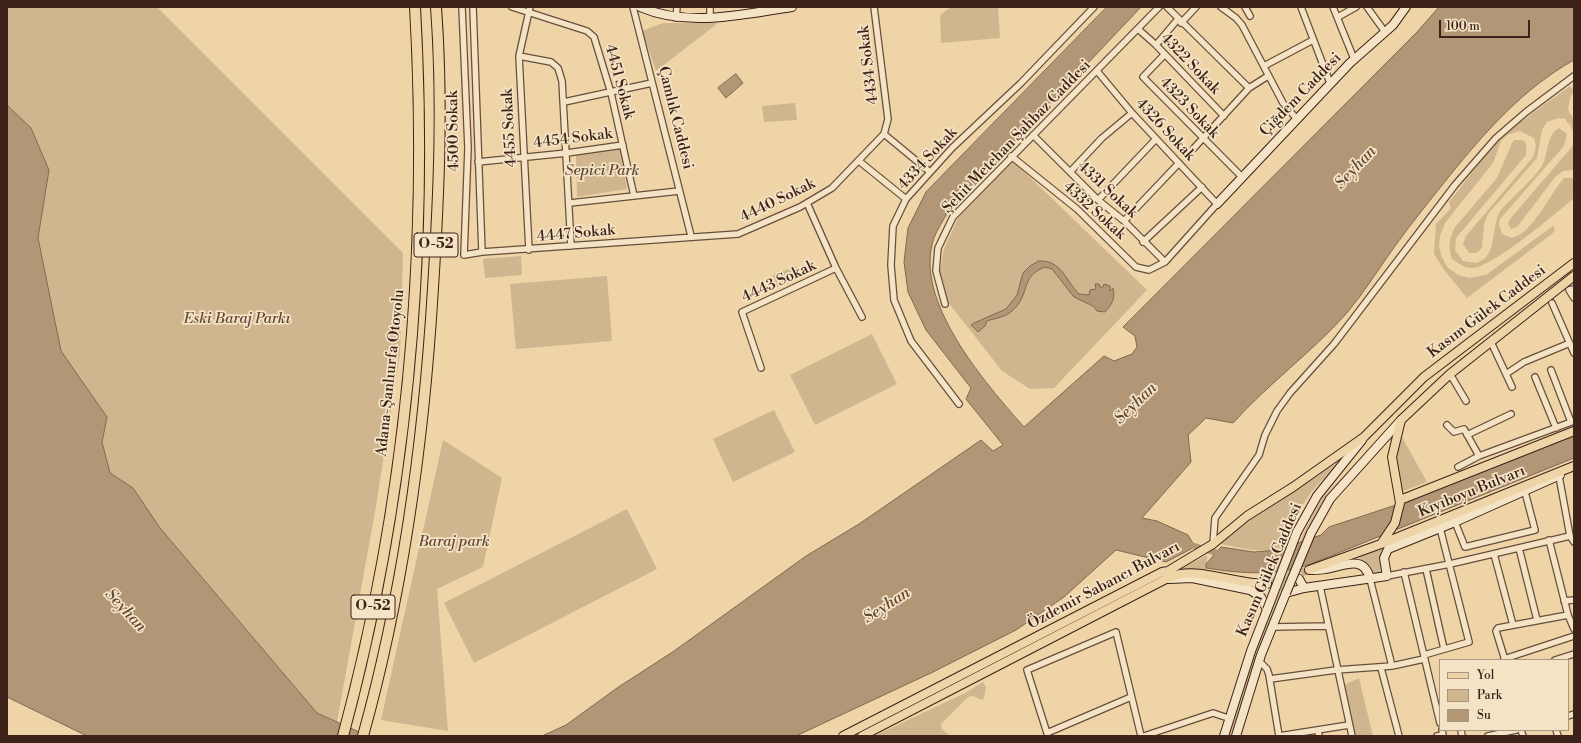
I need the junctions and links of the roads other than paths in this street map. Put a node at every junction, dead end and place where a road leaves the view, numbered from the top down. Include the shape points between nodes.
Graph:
1 (415, 7) edge
2 (436, 7) edge
3 (462, 7) edge
4 (473, 7) edge
5 (512, 7) edge
6 (633, 7) edge
7 (642, 7) edge
8 (677, 7) edge
9 (710, 7) edge
10 (792, 7) edge
11 (874, 7) edge
12 (1094, 7) edge
13 (1159, 7) edge
14 (1167, 7) edge
15 (1196, 7) edge
16 (1221, 7) edge
17 (1246, 7) edge
18 (1301, 7) edge
19 (1333, 7) edge
20 (1356, 7) edge
21 (1367, 7) edge
22 (1406, 7) edge
23 (530, 9) edge
24 (1250, 16) dead end
25 (1338, 17) junction
26 (676, 18) junction
27 (710, 18) junction
28 (1180, 21) junction
29 (1138, 29) junction
30 (1385, 32) junction
31 (1313, 40) junction
32 (1156, 45) junction
33 (1164, 55) junction
34 (519, 56) junction
35 (1354, 59) junction
36 (1264, 66) junction
37 (1096, 71) junction
38 (1268, 76) junction
39 (1574, 76) edge
40 (652, 83) junction
41 (1330, 83) junction
42 (1249, 88) junction
43 (610, 93) junction
44 (564, 102) junction
45 (1132, 113) junction
46 (1224, 116) junction
47 (1296, 118) junction
48 (888, 119) joint
49 (884, 134) junction
50 (1033, 135) junction
51 (1156, 139) junction
52 (1202, 139) junction
53 (623, 145) junction
54 (1194, 148) dead end
55 (567, 154) junction
56 (1011, 156) junction
57 (524, 157) junction
58 (859, 161) junction
59 (478, 162) junction
60 (1180, 164) junction
61 (930, 172) junction
62 (1070, 172) junction
63 (1242, 177) junction
64 (1202, 187) junction
65 (679, 191) junction
66 (634, 196) junction
67 (906, 199) junction
68 (1098, 200) junction
69 (570, 203) junction
70 (807, 203) junction
71 (1217, 204) junction
72 (1124, 221) junction
73 (691, 236) junction
74 (1143, 242) junction
75 (572, 246) junction
76 (529, 250) junction
77 (482, 252) junction
78 (464, 255) joint
79 (1165, 262) junction
80 (1574, 263) edge
81 (836, 268) junction
82 (1574, 276) edge
83 (1574, 289) edge
84 (1574, 298) edge
85 (1552, 303) dead end
86 (945, 304) dead end
87 (862, 317) dead end
88 (1571, 340) edge
89 (1491, 342) junction
90 (1574, 353) edge
91 (760, 368) dead end
92 (1551, 370) dead end
93 (1450, 374) junction
94 (1506, 374) junction
95 (1535, 377) dead end
96 (1512, 387) dead end
97 (1466, 401) dead end
98 (959, 404) dead end
99 (1511, 414) dead end
100 (1401, 420) junction
101 (1573, 421) edge
102 (1447, 425) dead end
103 (1556, 428) junction
104 (1574, 430) edge
105 (1467, 435) junction
106 (1364, 437) junction
107 (1479, 456) junction
108 (1574, 466) edge
109 (1458, 467) dead end
110 (1574, 470) edge
111 (1559, 476) junction
112 (1525, 492) junction
113 (1400, 501) junction
114 (1455, 522) junction
115 (1440, 528) junction
116 (1570, 536) junction
117 (1549, 540) junction
118 (1574, 542) edge
119 (1213, 544) junction
120 (1381, 544) junction
121 (1519, 548) junction
122 (1494, 554) junction
123 (1450, 564) junction
124 (1426, 569) junction
125 (1404, 572) junction
126 (1297, 575) junction
127 (1387, 576) junction
128 (1166, 579) junction
129 (1370, 579) junction
130 (1267, 584) tunnel mouth
131 (1320, 586) junction
132 (1304, 588) junction
133 (1286, 593) junction
134 (1574, 600) edge
135 (1564, 601) junction
136 (1267, 610) junction
137 (1568, 615) junction
138 (1537, 620) junction
139 (1513, 625) junction
140 (1327, 626) junction
141 (1272, 627) junction
142 (1574, 629) edge
143 (1574, 636) edge
144 (1444, 649) junction
145 (1574, 654) edge
146 (1424, 657) junction
147 (1505, 659) edge
148 (1559, 659) edge
149 (1259, 661) junction
150 (1392, 666) junction
151 (1381, 668) junction
152 (1336, 670) junction
153 (1270, 679) junction
154 (1131, 697) junction
155 (1228, 718) junction
156 (1439, 719) edge
157 (1349, 725) junction
158 (1318, 730) junction
159 (1442, 731) edge
160 (1511, 731) edge
161 (343, 736) edge
162 (363, 736) edge
163 (843, 736) edge
164 (862, 736) edge
165 (1141, 736) edge
166 (1144, 736) edge
167 (1224, 736) edge
168 (1236, 736) edge
169 (1279, 736) edge
170 (1319, 736) edge
171 (1352, 736) edge
172 (1399, 736) edge
173 (1437, 736) edge
174 (1488, 736) edge

1 - 161 highway, Adana-Şanlıurfa Otoyolu / O-52 via 420,126 419,210 409,372 396,477 378,583
2 - 162 highway, O-52 via 441,123 428,371 416,482 398,588
3 - 78 street, 4500 Sokak via 468,148
4 - 59 street
5 - 23 street, 4451 Sokak
6 - 40 street, Çamlık Caddesi
7 - 26 main road
8 - 26 street
9 - 27 street
10 - 27 main road
11 - 48 street, 4434 Sokak
12 - 61 street, 4334 Sokak
13 - 29 street, Şehit Metehan Şahbaz Caddesi
14 - 28 street
15 - 28 street
16 - 36 street via 1242,25
17 - 24 street
18 - 31 street
19 - 25 street
20 - 25 street
21 - 30 street
22 - 30 main road, Çiğdem Caddesi
23 - 34 street, 4455 Sokak
23 - 43 street, 4451 Sokak via 587,31 594,37
25 - 35 street
26 - 27 main road
28 - 32 street
28 - 42 street
29 - 32 street, 4322 Sokak
29 - 37 street, Şehit Metehan Şahbaz Caddesi
30 - 35 main road, Çiğdem Caddesi
31 - 36 street
31 - 41 street
32 - 33 street, 4322 Sokak
33 - 46 street, 4322 Sokak
33 - 52 street, 4323 Sokak via 1143,77
34 - 44 street via 551,62 558,68
34 - 57 street, 4455 Sokak
35 - 41 main road, Çiğdem Caddesi
36 - 38 street
37 - 45 street, 4326 Sokak
37 - 50 street, Şehit Metehan Şahbaz Caddesi
38 - 42 street
38 - 47 street via 1283,103
39 - 119 street via 1496,138 1455,185 1334,344 1290,393 1277,411 1265,435 1259,455 1215,518
40 - 43 street
40 - 65 street, Çamlık Caddesi
41 - 47 main road, Çiğdem Caddesi
42 - 46 street
43 - 44 street
43 - 53 street, 4451 Sokak
44 - 55 street
45 - 51 street, 4326 Sokak
45 - 62 street via 1102,138
46 - 52 street
47 - 63 main road, Çiğdem Caddesi
48 - 49 street, 4440 Sokak
49 - 58 street, 4440 Sokak
49 - 61 street
50 - 56 street, Şehit Metehan Şahbaz Caddesi
50 - 62 street, 4331 Sokak
51 - 60 street, 4326 Sokak
51 - 68 street
52 - 54 street
52 - 63 street, 4323 Sokak
53 - 55 street, 4454 Sokak
53 - 66 street, 4451 Sokak
55 - 57 street, 4454 Sokak
55 - 69 street
56 - 79 street, 4332 Sokak via 1077,209 1136,267 1149,270
56 - 86 street, Şehit Metehan Şahbaz Caddesi via 953,217 938,248 936,270
57 - 59 street, 4454 Sokak
57 - 76 street, 4455 Sokak
58 - 67 street
58 - 70 street, 4440 Sokak via 832,188
59 - 77 street
60 - 64 street, 4326 Sokak
60 - 72 street
61 - 67 street, 4334 Sokak
62 - 68 street, 4331 Sokak
63 - 71 main road, Çiğdem Caddesi
64 - 71 street, 4326 Sokak
64 - 74 street
65 - 66 street
65 - 73 street, Çamlık Caddesi
66 - 69 street
67 - 98 street, 4334 Sokak via 893,226 891,265 894,300 911,341
68 - 72 street, 4331 Sokak
69 - 75 street
70 - 73 street, 4440 Sokak via 738,234
70 - 81 street
71 - 79 street
72 - 74 street, 4331 Sokak
73 - 75 street, 4447 Sokak
74 - 79 street, 4331 Sokak
75 - 76 street, 4447 Sokak
76 - 77 street, 4447 Sokak
77 - 78 street, 4447 Sokak
80 - 106 main road, Kasım Gülek Caddesi via 1424,377
81 - 87 street
81 - 91 street, 4443 Sokak via 742,312
82 - 89 main road, Kasım Gülek Caddesi
83 - 84 street via 1569,290
85 - 88 street
88 - 90 street
88 - 94 street via 1524,362
89 - 93 main road, Kasım Gülek Caddesi
89 - 94 street
92 - 101 street
93 - 97 street
93 - 100 main road, Kasım Gülek Caddesi
94 - 96 street
95 - 103 street
99 - 105 street
100 - 113 main road via 1392,457
100 - 126 main road, Kasım Gülek Caddesi, bridge via 1330,498 1310,533
101 - 103 street
102 - 105 street via 1454,432 1464,430
103 - 107 street
104 - 113 main road, Kıyıboyu Bulvarı
105 - 107 street
106 - 119 main road, Özdemir Sabancı Bulvarı via 1247,516
106 - 136 main road, Kasım Gülek Caddesi, bridge via 1317,496 1297,532
107 - 109 street
108 - 120 main road, Kıyıboyu Bulvarı
110 - 111 main road
111 - 112 main road
111 - 116 street
112 - 114 main road
112 - 114 street via 1535,530 1465,547
113 - 120 main road via 1391,532
114 - 115 main road
115 - 123 street
115 - 127 main road via 1388,549 1384,558
116 - 117 street
116 - 118 street
117 - 121 street
117 - 135 street
119 - 163 main road, Özdemir Sabancı Bulvarı via 1168,571
120 - 129 main road via 1309,570 1361,564 1366,568
121 - 122 street
121 - 138 street
122 - 123 street
122 - 139 street
123 - 124 street
123 - 144 street via 1469,642
124 - 125 street
124 - 144 street
125 - 127 street
125 - 146 street
126 - 132 main road
126 - 133 main road, Kasım Gülek Caddesi, bridge
127 - 129 main road
128 - 130 main road, Özdemir Sabancı Bulvarı via 1180,574 1195,574 1251,584
128 - 136 main road via 1192,578 1250,590 1261,597
128 - 164 main road, Özdemir Sabancı Bulvarı
129 - 131 main road
129 - 150 street
131 - 132 main road
131 - 140 street
132 - 133 main road
133 - 141 main road, Kasım Gülek Caddesi
134 - 135 street
135 - 137 street
136 - 155 main road, Kasım Gülek Caddesi
137 - 138 street
137 - 142 street
138 - 139 street
139 - 147 street via 1500,627 1496,631
140 - 141 street
140 - 152 street
141 - 149 main road, Kasım Gülek Caddesi
143 - 147 street
144 - 146 street
145 - 148 street
146 - 150 street
146 - 156 street
149 - 153 street via 1267,669
149 - 168 main road, Kasım Gülek Caddesi
150 - 151 street
151 - 152 street
151 - 172 street
152 - 153 street
152 - 157 street
153 - 169 street
154 - 154 street via 1116,632 1027,670 1047,733
154 - 165 street
155 - 166 street via 1213,713
155 - 167 main road, Kasım Gülek Caddesi
157 - 158 street
157 - 171 street
158 - 169 street
158 - 170 street
159 - 173 street via 1443,735
160 - 174 street

